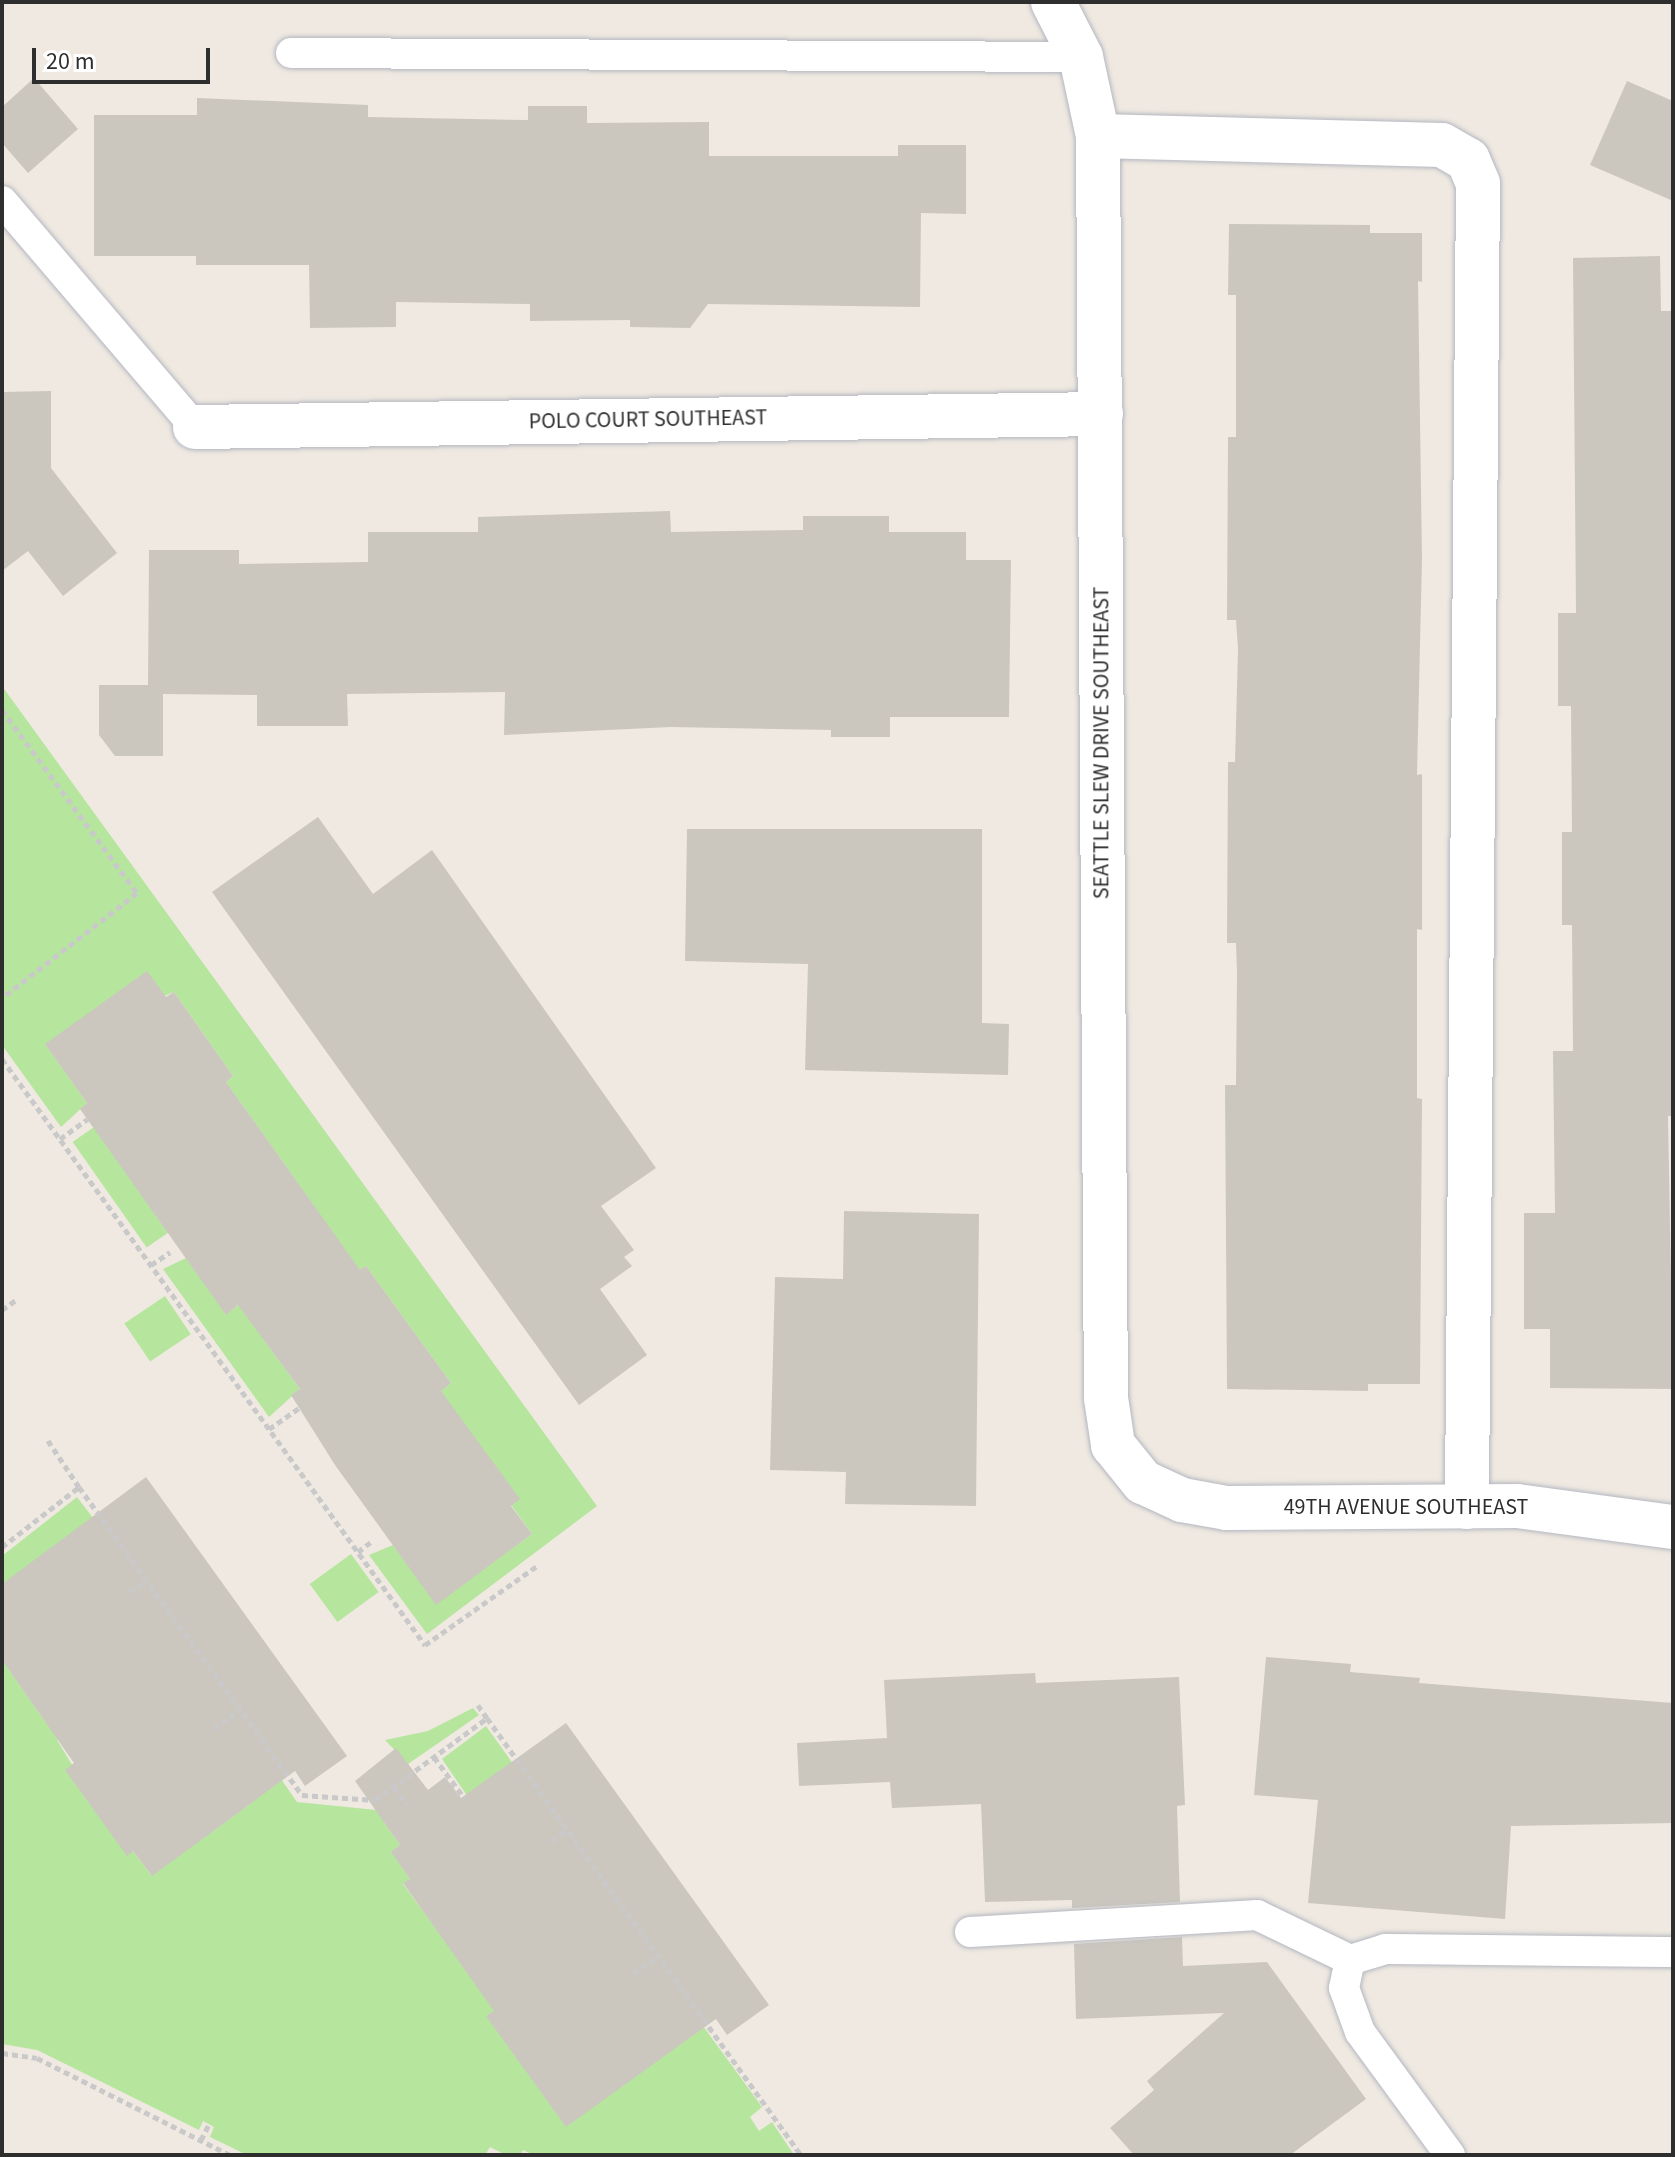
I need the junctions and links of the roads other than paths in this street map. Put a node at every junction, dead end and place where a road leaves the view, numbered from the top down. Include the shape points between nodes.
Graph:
1 (1053, 2) edge
2 (291, 53) dead end
3 (1081, 57) junction
4 (1098, 136) junction
5 (2, 201) edge
6 (1101, 414) junction
7 (195, 427) joint
8 (1143, 1482) joint
9 (1467, 1507) junction
10 (1673, 1527) edge
11 (970, 1932) dead end
12 (1673, 1952) edge
13 (1350, 1960) junction
14 (1450, 2155) edge

1 - 3 street, SEATTLE SLEW DRIVE SOUTHEAST
2 - 3 lane
3 - 4 street, SEATTLE SLEW DRIVE SOUTHEAST
4 - 6 street, SEATTLE SLEW DRIVE SOUTHEAST
4 - 9 street via 1442,145 1468,160 1478,184
5 - 7 lane
6 - 7 street, POLO COURT SOUTHEAST
6 - 8 street, SEATTLE SLEW DRIVE SOUTHEAST via 1106,1398 1113,1445
8 - 9 street, 49TH AVENUE SOUTHEAST via 1182,1500 1227,1508
9 - 10 street, 49TH AVENUE SOUTHEAST via 1555,1509
11 - 13 lane via 1257,1915
12 - 13 lane via 1385,1949
13 - 14 lane via 1344,1988 1360,2032

